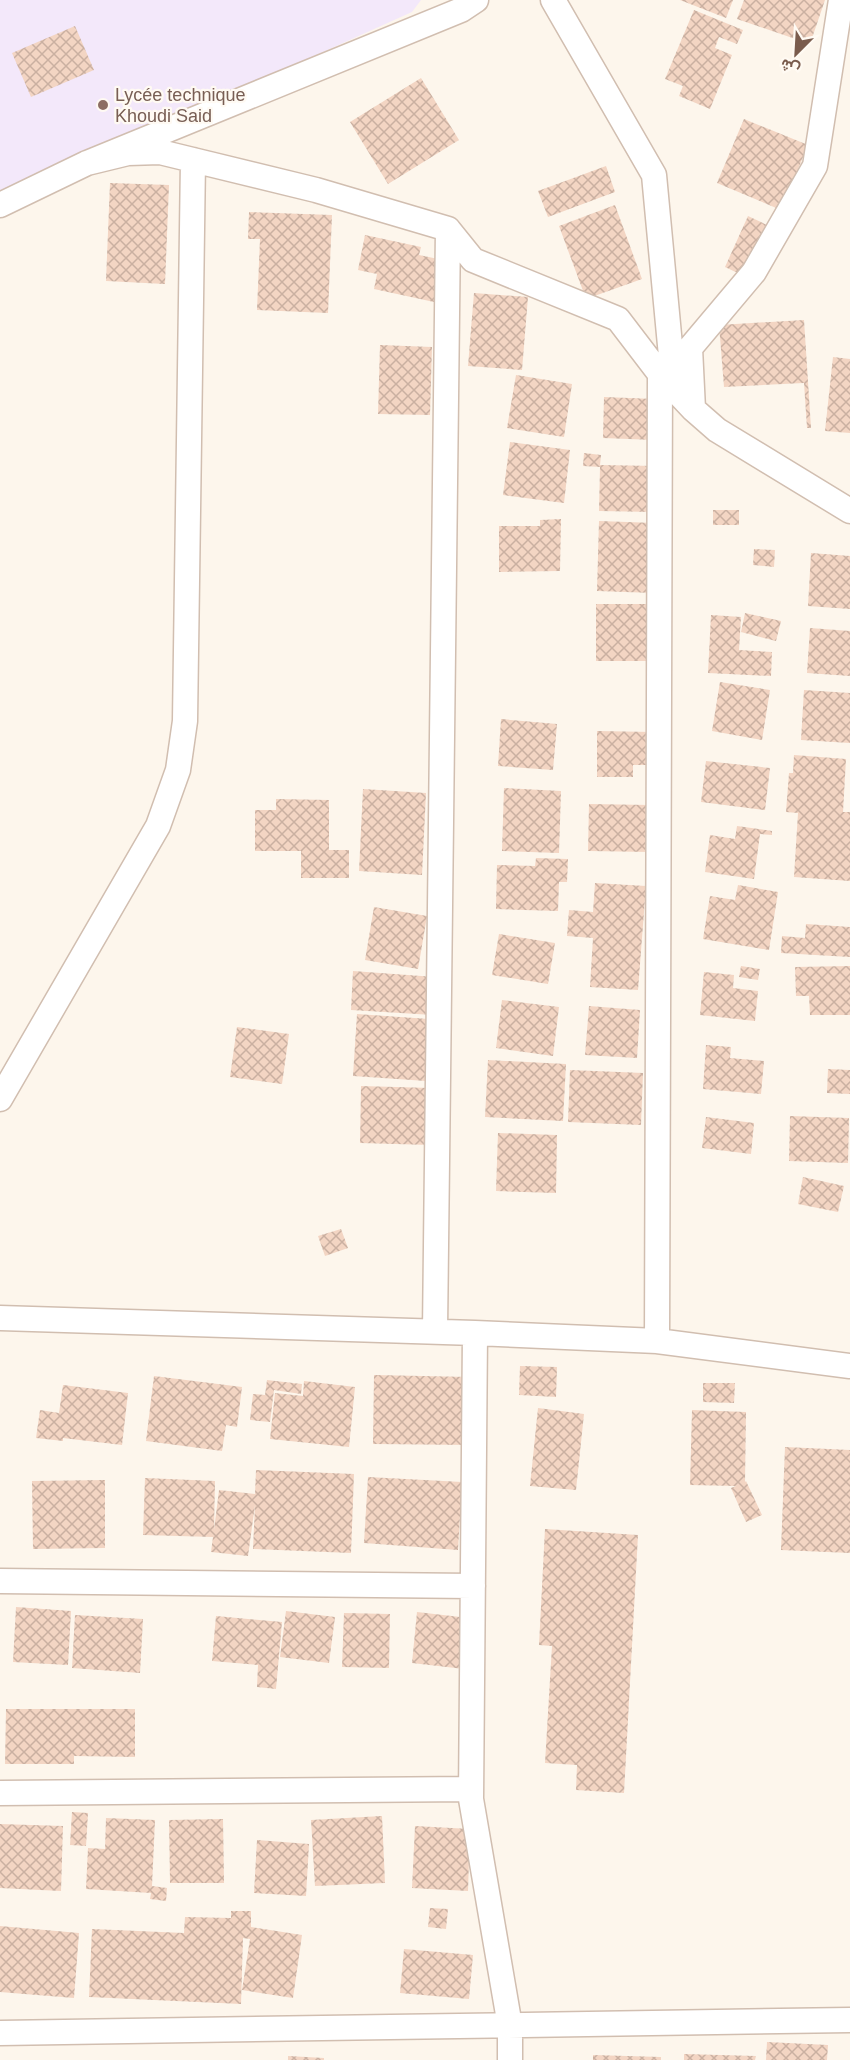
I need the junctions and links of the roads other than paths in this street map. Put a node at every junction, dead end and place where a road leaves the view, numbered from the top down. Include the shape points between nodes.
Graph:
1 (476, 0) edge
2 (553, 0) edge
3 (841, 0) edge
4 (193, 160) junction
5 (87, 164) junction
6 (0, 205) edge
7 (448, 229) junction
8 (667, 381) junction
9 (693, 409) junction
10 (850, 511) edge
11 (0, 1099) edge
12 (0, 1318) edge
13 (435, 1331) junction
14 (475, 1333) junction
15 (657, 1341) junction
16 (850, 1366) edge
17 (0, 1581) edge
18 (473, 1586) junction
19 (471, 1789) junction
20 (0, 1793) edge
21 (850, 2020) edge
22 (510, 2026) junction
23 (0, 2033) edge
24 (510, 2060) edge

1 - 5 street via 461,10
2 - 8 street via 654,175
3 - 9 street via 815,166 754,272 690,348
4 - 5 street via 160,152 128,153
4 - 7 street via 316,190
4 - 11 street via 185,721 178,770 158,826
5 - 6 street
7 - 8 street via 473,260 618,319
7 - 13 street
8 - 9 street
8 - 15 street
9 - 10 street via 717,430
12 - 13 street
13 - 14 street
14 - 15 street
14 - 18 street
15 - 16 street
17 - 18 street
18 - 19 street
19 - 20 street
19 - 22 street
21 - 22 street
22 - 23 street
22 - 24 street

